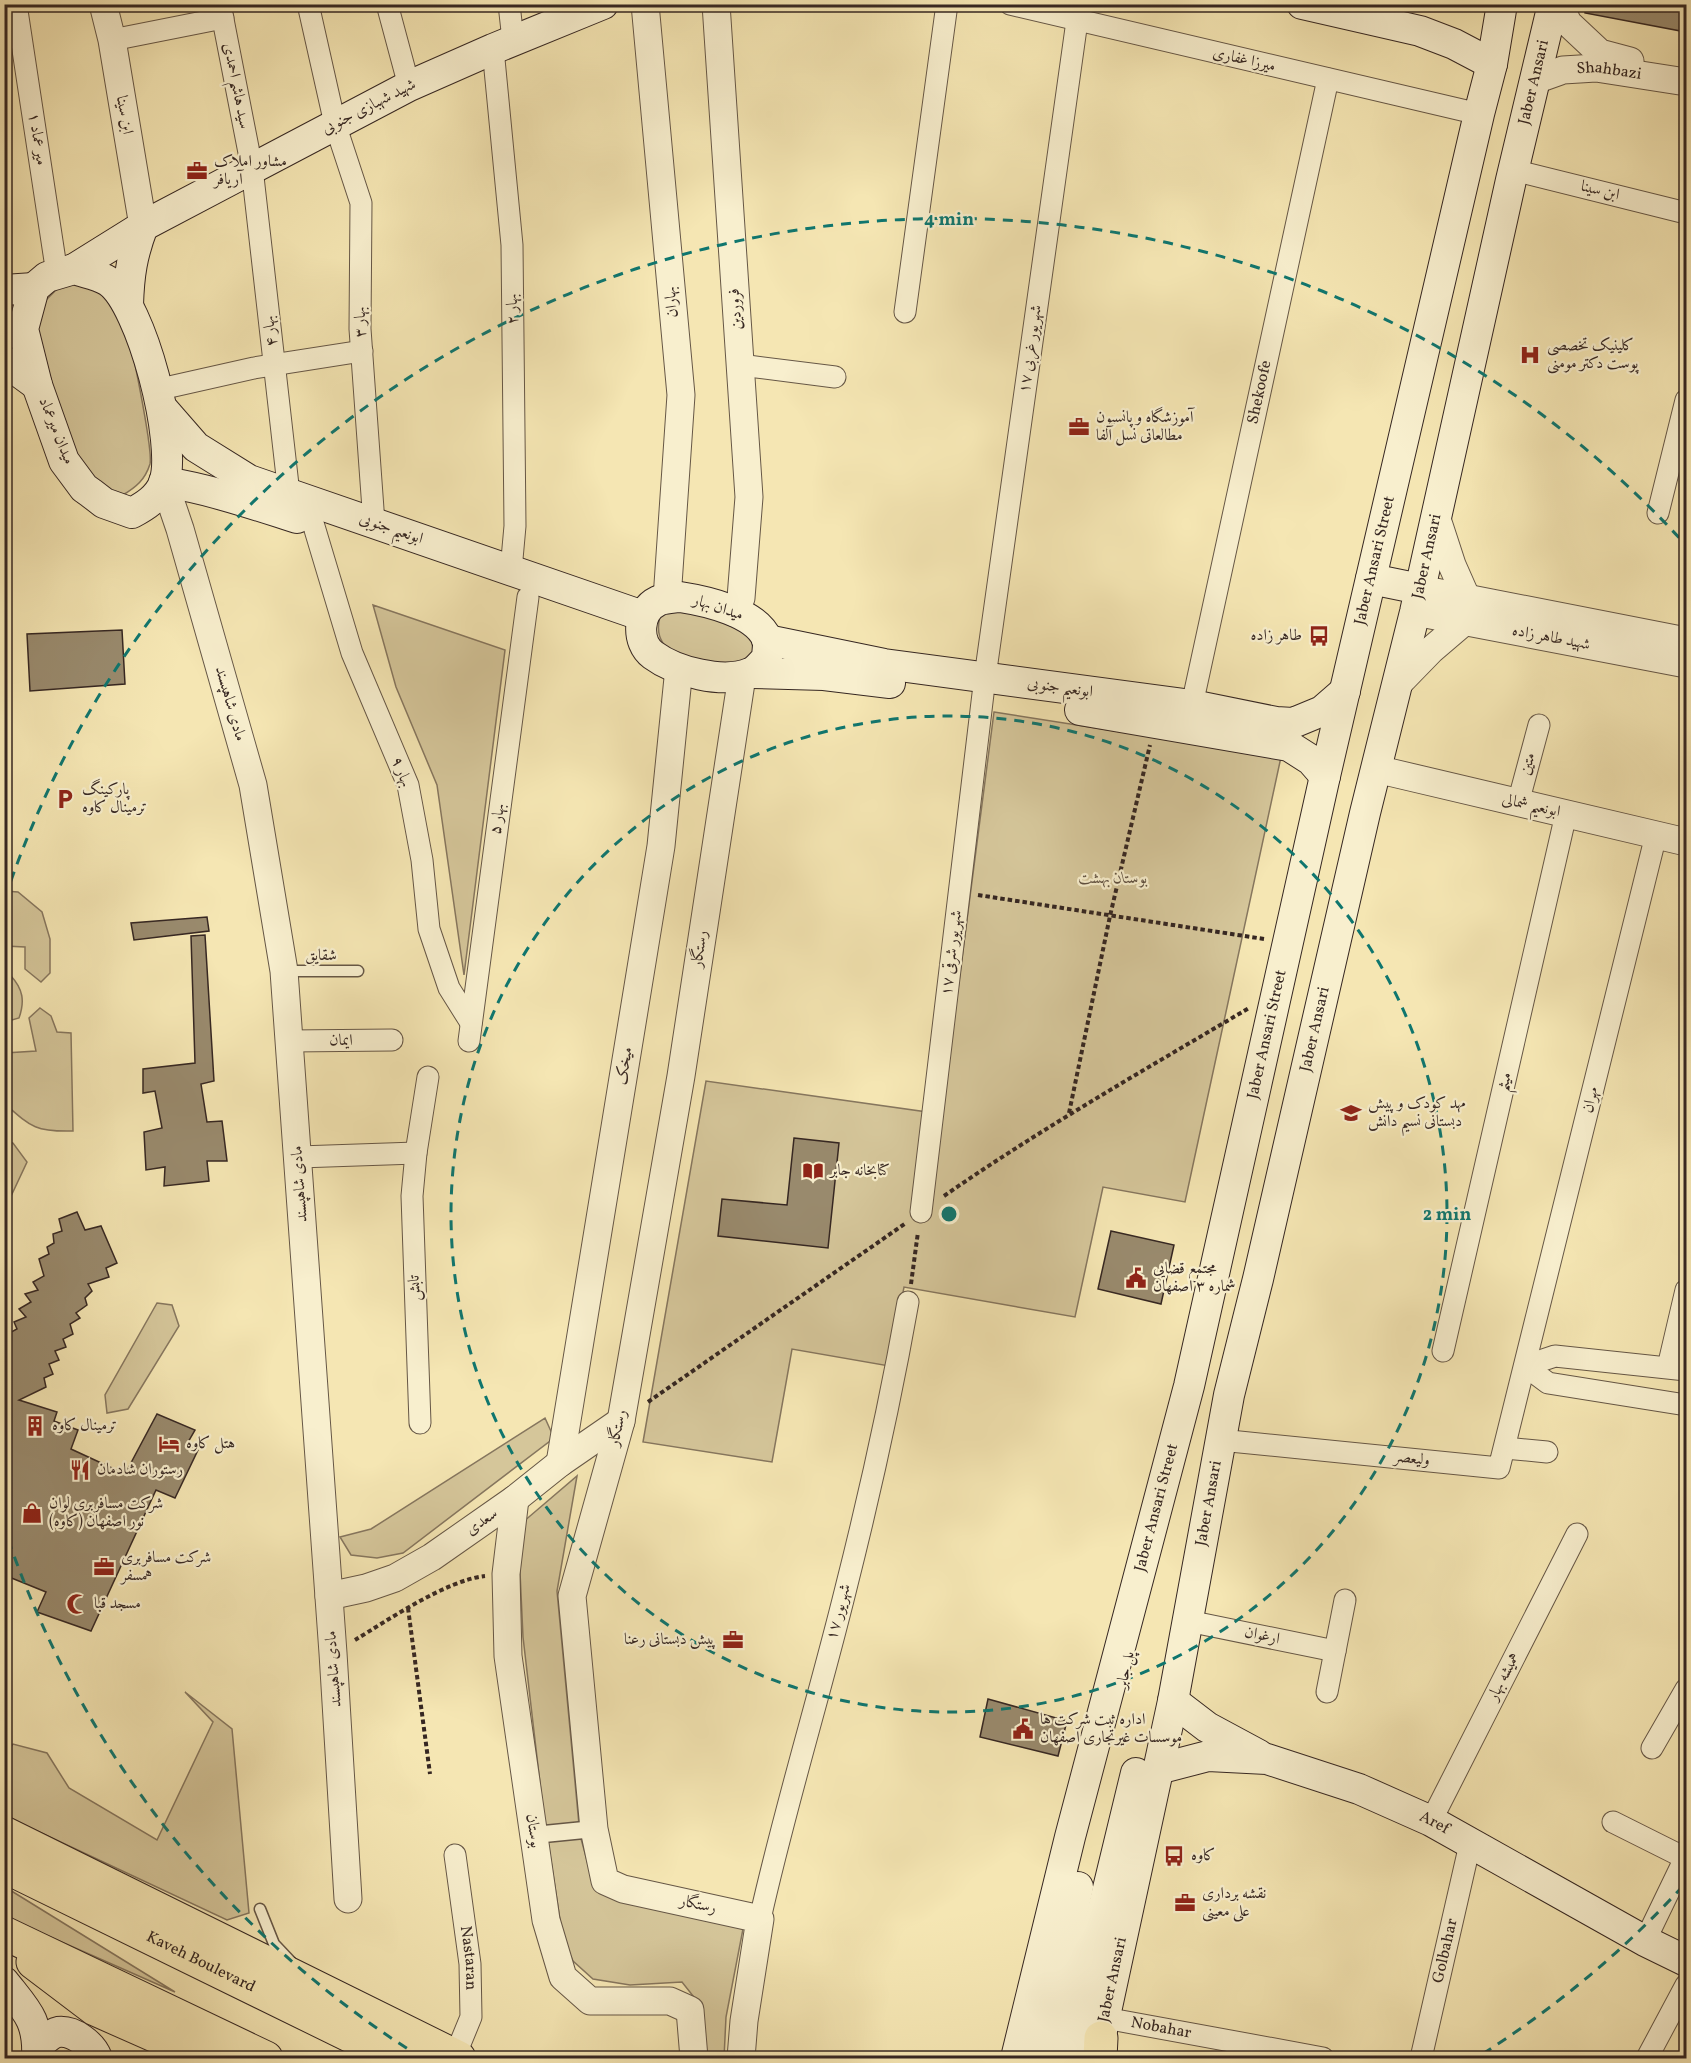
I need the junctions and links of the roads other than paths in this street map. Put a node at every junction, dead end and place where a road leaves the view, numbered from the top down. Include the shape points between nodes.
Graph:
1 (16, 4) edge
2 (103, 4) edge
3 (308, 4) edge
4 (387, 4) edge
5 (509, 4) edge
6 (603, 4) edge
7 (645, 4) edge
8 (717, 4) edge
9 (947, 4) edge
10 (1010, 4) edge
11 (1302, 4) edge
12 (1553, 4) edge
13 (1559, 4) edge
14 (222, 11) edge
15 (1500, 14) edge
16 (1077, 21) junction
17 (1420, 31) junction
18 (112, 40) junction
19 (503, 44) junction
20 (1492, 64) junction
21 (1686, 73) edge
22 (1328, 80) junction
23 (1535, 80) junction
24 (1686, 82) edge
25 (409, 86) junction
26 (1479, 114) junction
27 (335, 124) junction
28 (252, 168) junction
29 (1513, 170) junction
30 (1686, 213) edge
31 (143, 226) junction
32 (55, 277) junction
33 (4, 290) edge
34 (128, 305) junction
35 (905, 312) dead end
36 (362, 351) junction
37 (4, 362) edge
38 (276, 365) junction
39 (740, 365) junction
40 (835, 377) dead end
41 (37, 385) junction
42 (159, 398) junction
43 (1686, 400) edge
44 (164, 482) junction
45 (289, 494) junction
46 (1658, 513) dead end
47 (1436, 516) junction
48 (313, 523) junction
49 (374, 523) junction
50 (511, 570) junction
51 (1368, 590) junction
52 (528, 597) junction
53 (667, 599) junction
54 (1418, 600) junction
55 (1466, 610) junction
56 (735, 613) junction
57 (642, 626) junction
58 (767, 640) junction
59 (1686, 641) edge
60 (1686, 664) edge
61 (679, 668) junction
62 (747, 674) junction
63 (984, 686) junction
64 (1396, 686) junction
65 (1345, 691) junction
66 (1192, 705) junction
67 (1539, 725) dead end
68 (1376, 770) junction
69 (1325, 776) junction
70 (1518, 803) junction
71 (1566, 814) junction
72 (1656, 835) junction
73 (1686, 842) edge
74 (284, 971) junction
75 (358, 971) dead end
76 (470, 1032) joint
77 (392, 1040) dead end
78 (290, 1041) junction
79 (428, 1077) dead end
80 (416, 1153) junction
81 (299, 1157) junction
82 (921, 1212) road end
83 (1686, 1290) edge
84 (908, 1302) road end
85 (1443, 1351) dead end
86 (1606, 1361) junction
87 (1525, 1366) junction
88 (1680, 1369) edge
89 (1189, 1386) junction
90 (1603, 1392) junction
91 (1228, 1395) junction
92 (1683, 1405) edge
93 (621, 1421) junction
94 (420, 1423) dead end
95 (1220, 1440) junction
96 (1505, 1448) junction
97 (1547, 1452) dead end
98 (560, 1463) junction
99 (515, 1499) junction
100 (1576, 1534) dead end
101 (329, 1596) junction
102 (1345, 1600) dead end
103 (1188, 1621) junction
104 (1335, 1651) junction
105 (1686, 1689) edge
106 (1327, 1692) dead end
107 (1173, 1701) junction
108 (1652, 1748) dead end
109 (1267, 1759) junction
110 (1158, 1769) junction
111 (1431, 1821) junction
112 (1613, 1822) dead end
113 (594, 1829) junction
114 (4, 1833) edge
115 (534, 1835) junction
116 (1470, 1844) junction
117 (455, 1855) dead end
118 (1686, 1857) edge
119 (4, 1866) edge
120 (348, 1899) dead end
121 (260, 1909) dead end
122 (760, 1919) junction
123 (4, 1933) edge
124 (4, 1941) edge
125 (1645, 1941) junction
126 (1686, 1961) edge
127 (4, 1982) edge
128 (1686, 1985) edge
129 (320, 1989) junction
130 (1101, 2043) edge
131 (37, 2052) edge
132 (191, 2057) edge
133 (457, 2057) edge
134 (97, 2058) edge
135 (266, 2058) edge
136 (396, 2058) edge
137 (694, 2058) edge
138 (741, 2058) edge
139 (1016, 2058) edge
140 (1040, 2058) edge
141 (1066, 2058) edge
142 (1323, 2058) edge
143 (1421, 2058) edge
144 (1647, 2058) edge

1 - 32 street, میر عماد ۱
2 - 18 street, ابن سینا
3 - 27 street, بهار ۳
4 - 25 street
5 - 19 street, بهار ۲
6 - 19 main road, شهید شهبازی جنوبی
7 - 53 street, بهاران via 681,395
8 - 39 street, فروردین
9 - 35 street
10 - 16 street, میرزا غفاری
11 - 17 main road
12 - 23 main road, Jaber Ansari
13 - 21 street, Shahbazi via 1568,23 1600,53
14 - 18 street
14 - 28 street, سید هاشم احمدی
15 - 17 main road via 1465,28
15 - 20 main road, Jaber Ansari Street
16 - 22 street, میرزا غفاری
16 - 63 street, ۱۷ شهریور غربی
17 - 20 main road
18 - 31 street, ابن سینا
19 - 25 main road, شهید شهبازی جنوبی
19 - 50 street, بهار ۲ via 512,245 515,526
20 - 26 main road, Jaber Ansari Street
22 - 26 street, میرزا غفاری
22 - 66 street, Shekoofe
23 - 24 street, Shahbazi via 1563,70 1596,68
23 - 29 main road, Jaber Ansari
25 - 27 main road, شهید شهبازی جنوبی
26 - 51 main road, Jaber Ansari Street
27 - 28 main road, شهید شهبازی جنوبی
27 - 36 street, بهار ۳ via 361,203
28 - 31 main road, شهید شهبازی جنوبی
28 - 38 street, بهار ۴
29 - 30 street, ابن سینا
29 - 47 main road, Jaber Ansari
31 - 32 main road, شهید شهبازی جنوبی
31 - 34 main road via 133,252
32 - 33 main road
32 - 34 main road, میدان میرعماد via 110,282
32 - 41 main road, میدان میرعماد via 23,329
34 - 42 main road, میدان میرعماد via 147,349
36 - 38 street
36 - 49 street, بهار ۳
37 - 41 main road
38 - 42 street
38 - 45 street, بهار ۴
39 - 40 street
39 - 56 street, فروردین via 749,497 741,598
41 - 44 main road, میدان میرعماد via 64,461 84,488 104,503 132,513 150,504
42 - 44 main road, میدان میرعماد via 168,447
42 - 45 main road, ابونعیم جنوبی via 196,447 249,480
43 - 46 street
44 - 48 main road, ابونعیم جنوبی
44 - 74 street, مادی شاهپسند via 253,785
45 - 49 main road, ابونعیم جنوبی
47 - 54 main road, Jaber Ansari
47 - 55 street
48 - 52 main road, ابونعیم جنوبی
48 - 76 street, بهار ۹ via 352,653 408,785 422,860 429,929 448,988
49 - 50 main road, ابونعیم جنوبی
50 - 57 main road, ابونعیم جنوبی
51 - 54 main road
51 - 65 main road, Jaber Ansari Street
52 - 57 main road, ابونعیم جنوبی
52 - 76 street, بهار ۵
53 - 56 main road, میدان بهار via 703,601
53 - 57 main road via 657,601
54 - 55 street, شهید طاهر زاده
54 - 64 main road, Jaber Ansari
55 - 59 street, شهید طاهر زاده
55 - 60 street, شهید طاهر زاده
55 - 64 street
56 - 58 main road, میدان بهار via 751,619
57 - 61 main road via 652,655
58 - 62 main road via 767,658
58 - 63 main road, ابونعیم جنوبی
61 - 62 main road via 693,675 733,678
61 - 98 street, میخک via 661,846
62 - 63 main road, ابونعیم جنوبی
62 - 93 street, رستگار
63 - 66 main road, ابونعیم جنوبی
63 - 69 main road, ابونعیم جنوبی via 1289,746 1311,760
63 - 82 street, ۱۷ شهریور شرقی
64 - 68 main road, Jaber Ansari
65 - 66 main road, ابونعیم جنوبی via 1322,711 1293,723
65 - 69 main road, Jaber Ansari Street
67 - 70 street, متین
68 - 70 street, ابونعیم شمالی
68 - 91 main road, Jaber Ansari
69 - 89 main road, Jaber Ansari Street
70 - 71 street, ابونعیم شمالی
71 - 72 street, ابونعیم شمالی
71 - 85 street, میثم
72 - 73 street, ابونعیم شمالی
72 - 87 street, مهران
74 - 75 lane, شقایق
74 - 78 street, مادی شاهپسند
77 - 78 street, ایمان
78 - 81 street, مادی شاهپسند
79 - 80 street, تابش
80 - 81 street
80 - 94 street, تابش via 412,1196
81 - 101 street, مادی شاهپسند
83 - 88 street
84 - 122 street, ۱۷ شهریور via 894,1384 846,1589 778,1837
86 - 87 street via 1555,1356
86 - 88 street
86 - 90 street
87 - 90 street via 1548,1383
87 - 96 street, ولیعصر
88 - 92 street
89 - 139 main road, Jaber Ansari Street
89 - 140 main road, پل جابر
90 - 92 street
91 - 95 main road, Jaber Ansari
91 - 141 main road, پل جابر
93 - 98 street, سعدی
93 - 113 street, رستگار via 572,1596
95 - 96 street, ولیعصر via 1499,1468
95 - 103 main road, Jaber Ansari
96 - 97 street
98 - 99 street, سعدی
99 - 101 street, سعدی via 395,1578
99 - 115 street, بوستان via 506,1574 508,1656
100 - 111 street, همیشه بهار
101 - 120 street, مادی شاهپسند
102 - 104 street
103 - 104 street, ارغوان
103 - 107 main road, Jaber Ansari
104 - 106 street
105 - 108 street
107 - 109 main road via 1207,1727
107 - 110 main road, Jaber Ansari
109 - 110 main road, Aref via 1208,1756
109 - 111 main road, Aref via 1359,1789
110 - 130 main road, Jaber Ansari
111 - 116 main road, Aref
112 - 118 street
113 - 115 street
113 - 122 street, رستگار via 605,1881 623,1889
114 - 129 main road
115 - 137 street, بوستان via 546,1920 563,1977 590,2001 670,2001 690,2010
116 - 125 main road, Aref
116 - 143 street, Golbahar
117 - 133 street, Nastaran via 470,1964 471,2017
118 - 125 street
119 - 136 main road, Kaveh Boulevard
121 - 129 lane via 274,1944
122 - 138 street
123 - 135 main road
124 - 132 main road via 95,2009
125 - 126 main road, Aref
127 - 131 main road via 32,2017
128 - 144 street
129 - 133 main road
130 - 142 street, Nobahar
131 - 134 main road via 57,2032 68,2033 89,2045

